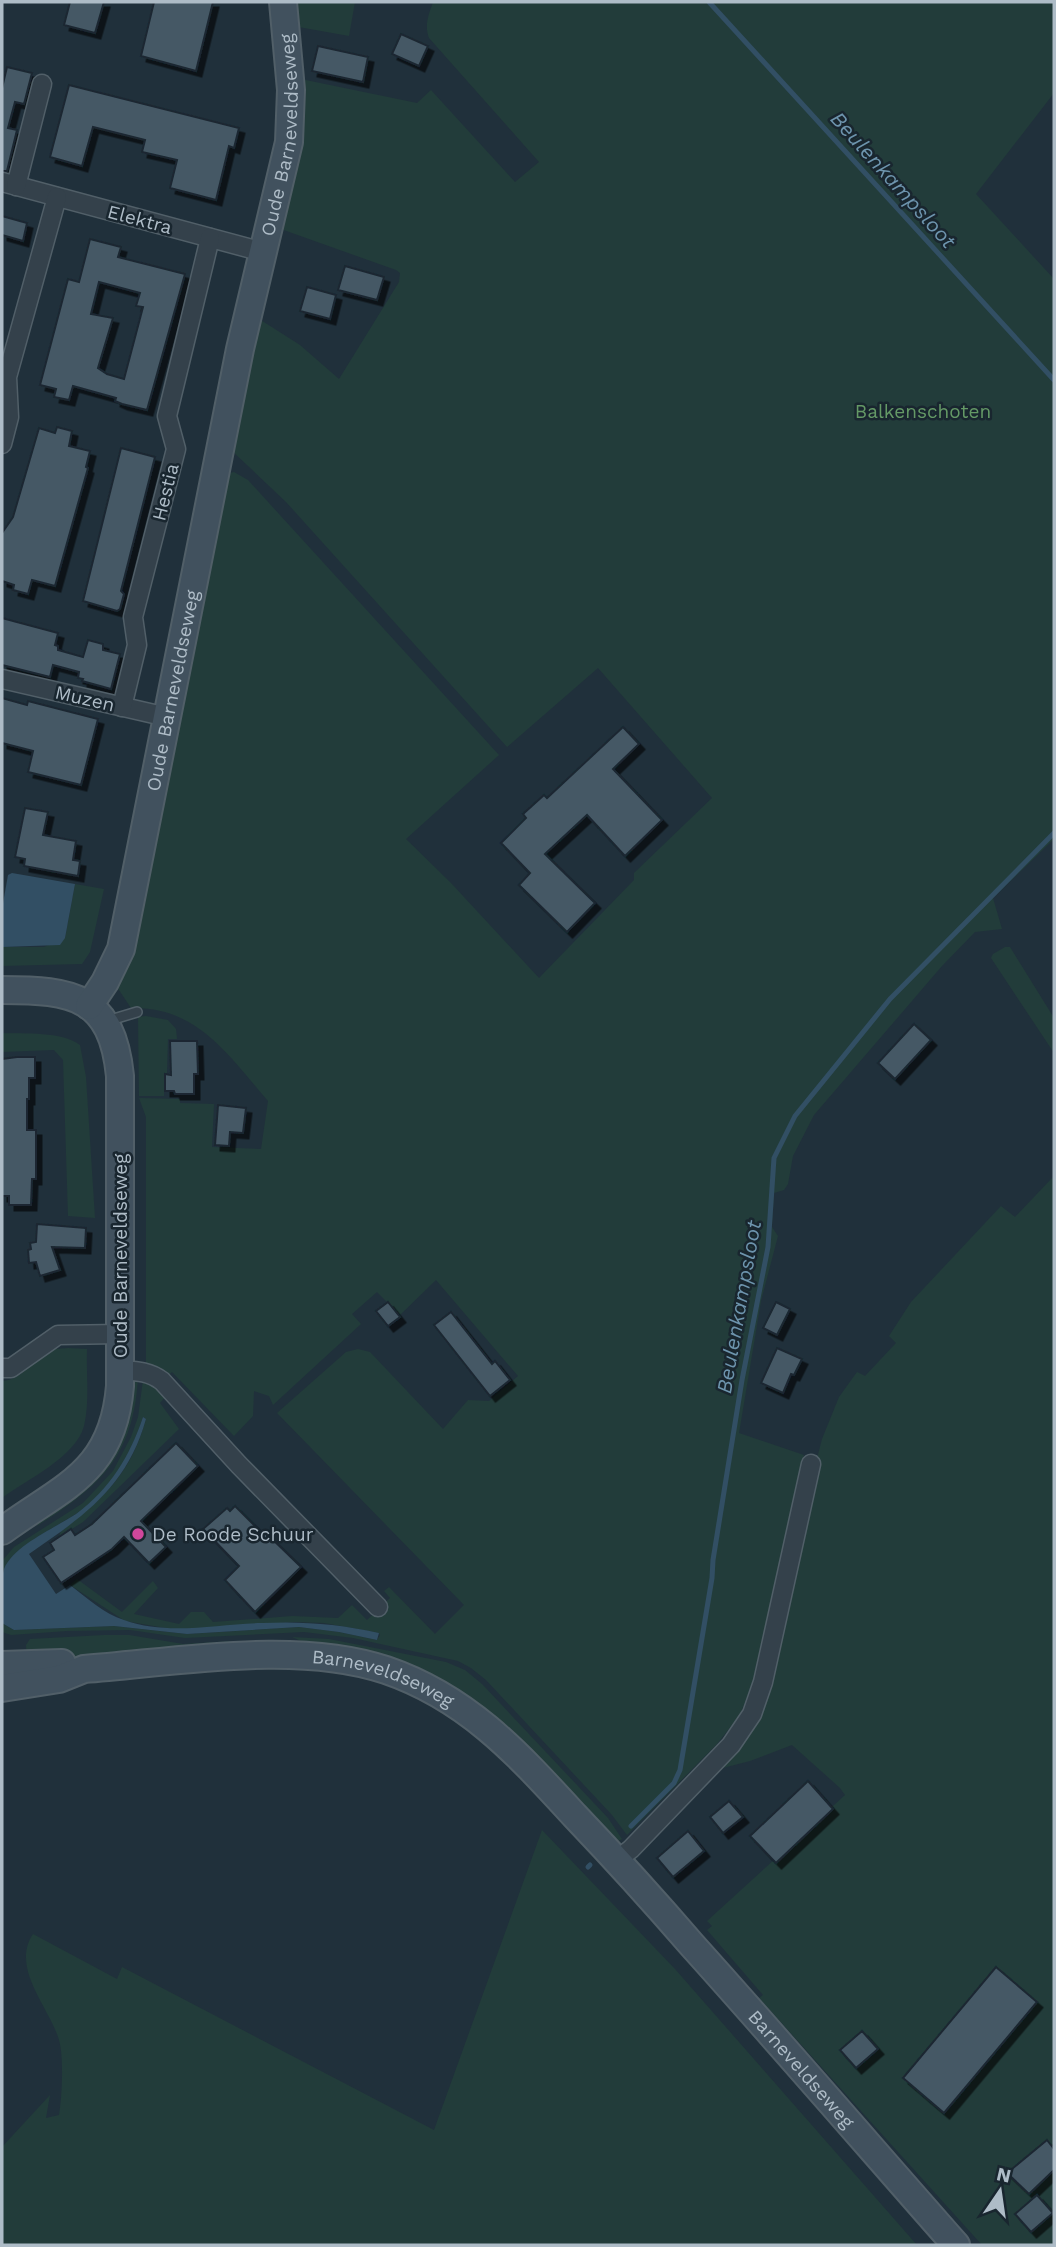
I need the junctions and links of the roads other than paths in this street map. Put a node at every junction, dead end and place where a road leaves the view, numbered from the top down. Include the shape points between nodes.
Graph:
1 (283, 2) edge
2 (42, 84) dead end
3 (9, 184) edge
4 (57, 197) junction
5 (210, 237) junction
6 (263, 252) junction
7 (10, 333) edge
8 (2, 444) edge
9 (2, 679) edge
10 (122, 707) junction
11 (167, 717) junction
12 (2, 990) edge
13 (137, 1012) dead end
14 (97, 1014) junction
15 (120, 1334) junction
16 (2, 1368) edge
17 (120, 1370) junction
18 (811, 1464) dead end
19 (2, 1531) edge
20 (378, 1607) dead end
21 (2, 1665) edge
22 (84, 1669) junction
23 (2, 1688) edge
24 (617, 1860) junction
25 (956, 2245) edge

1 - 6 street, Oude Barneveldseweg via 291,90 289,142
2 - 3 street, Elektra
3 - 4 street, Elektra
4 - 5 street, Elektra
4 - 7 street
5 - 6 street, Elektra
5 - 10 street, Hestia via 167,416 176,449 133,617 137,645
6 - 11 street, Oude Barneveldseweg
7 - 8 street via 9,418
9 - 10 street, Muzen
10 - 11 street, Muzen
11 - 14 street, Oude Barneveldseweg via 121,949 105,982
12 - 14 street via 60,993
13 - 14 lane
14 - 15 street, Oude Barneveldseweg via 113,1034 120,1076
15 - 16 street via 58,1335 11,1368
15 - 17 street, Oude Barneveldseweg
17 - 19 street, Oude Barneveldseweg via 119,1402 100,1453 69,1487
17 - 20 street, Oude Barneveldseweg via 153,1374 162,1381
18 - 24 street via 752,1714 731,1745
21 - 22 street, Barneveldseweg via 59,1662
22 - 23 street, Barneveldseweg via 59,1679
22 - 24 street, Barneveldseweg via 283,1655 338,1659 384,1670 433,1690 493,1731
24 - 25 street, Barneveldseweg

